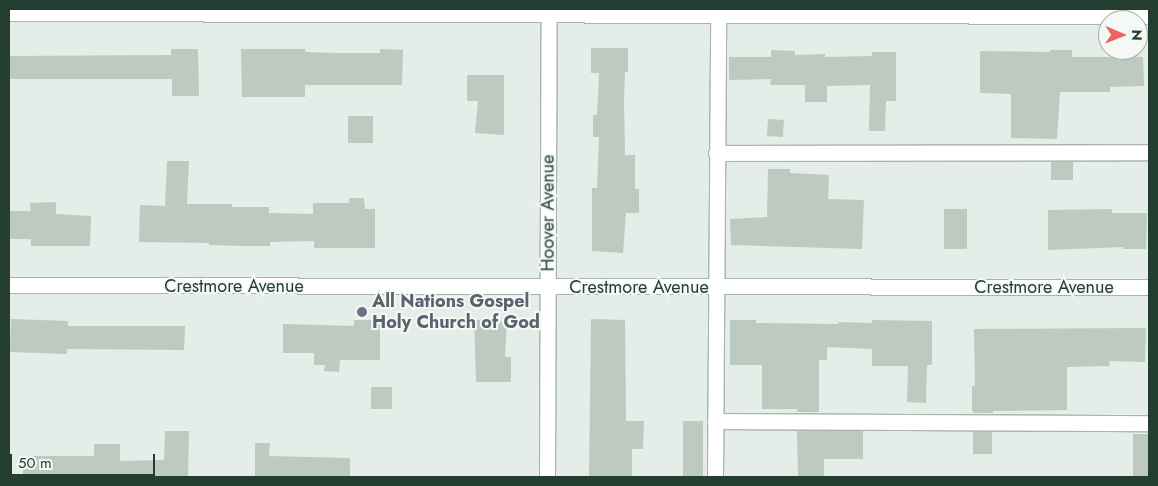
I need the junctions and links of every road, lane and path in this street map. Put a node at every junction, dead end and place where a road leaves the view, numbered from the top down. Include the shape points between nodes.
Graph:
1 (549, 12) edge
2 (9, 13) edge
3 (718, 13) edge
4 (1149, 16) edge
5 (1149, 152) edge
6 (716, 154) junction
7 (9, 285) edge
8 (547, 287) junction
9 (714, 287) junction
10 (1149, 287) edge
11 (715, 421) junction
12 (1149, 423) edge
13 (547, 477) edge
14 (715, 477) edge

1 - 2 street
1 - 3 street
1 - 8 street, Hoover Avenue
3 - 4 street
3 - 6 street
5 - 6 street
6 - 9 street
7 - 8 street, Crestmore Avenue
8 - 9 street, Crestmore Avenue
8 - 13 street, Hoover Avenue
9 - 10 street, Crestmore Avenue
9 - 11 street
11 - 12 street
11 - 14 street

